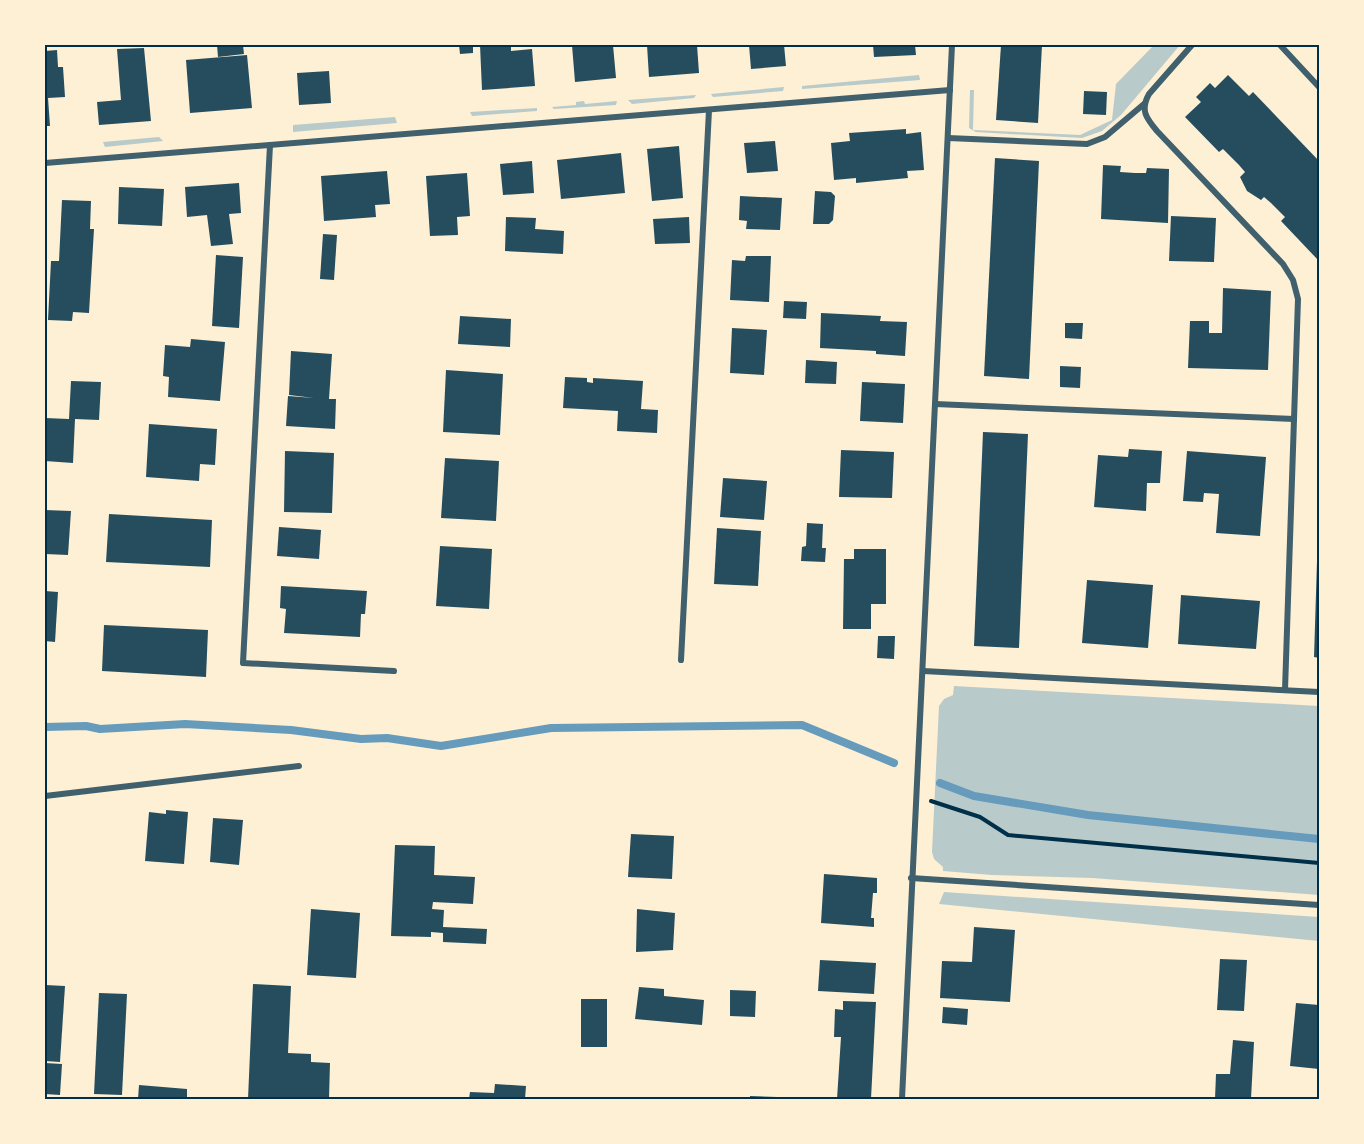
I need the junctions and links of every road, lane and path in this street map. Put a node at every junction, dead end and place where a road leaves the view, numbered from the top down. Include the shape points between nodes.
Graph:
1 (952, 45) edge
2 (1192, 45) edge
3 (1280, 45) edge
4 (1319, 87) edge
5 (950, 90) junction
6 (1144, 104) junction
7 (709, 110) junction
8 (948, 138) junction
9 (270, 145) junction
10 (45, 163) edge
11 (935, 404) junction
12 (1294, 420) junction
13 (681, 660) dead end
14 (394, 671) dead end
15 (923, 671) junction
16 (1285, 690) junction
17 (1319, 692) edge
18 (299, 766) dead end
19 (45, 796) edge
20 (931, 801) dead end
21 (1319, 863) edge
22 (911, 878) junction
23 (1319, 905) edge
24 (902, 1099) edge

1 - 5 street
2 - 6 street
3 - 4 street
5 - 7 street
5 - 8 street
6 - 8 street via 1105,137 1087,144
6 - 12 street via 1144,114 1157,131 1277,257 1293,280 1298,299
7 - 9 street
7 - 13 street
8 - 11 street
9 - 10 street
9 - 14 street via 243,663
11 - 12 street
11 - 15 street
12 - 16 street
15 - 16 street
15 - 22 street
16 - 17 street
18 - 19 street
20 - 21 path via 980,817 1008,835
22 - 23 street
22 - 24 street

